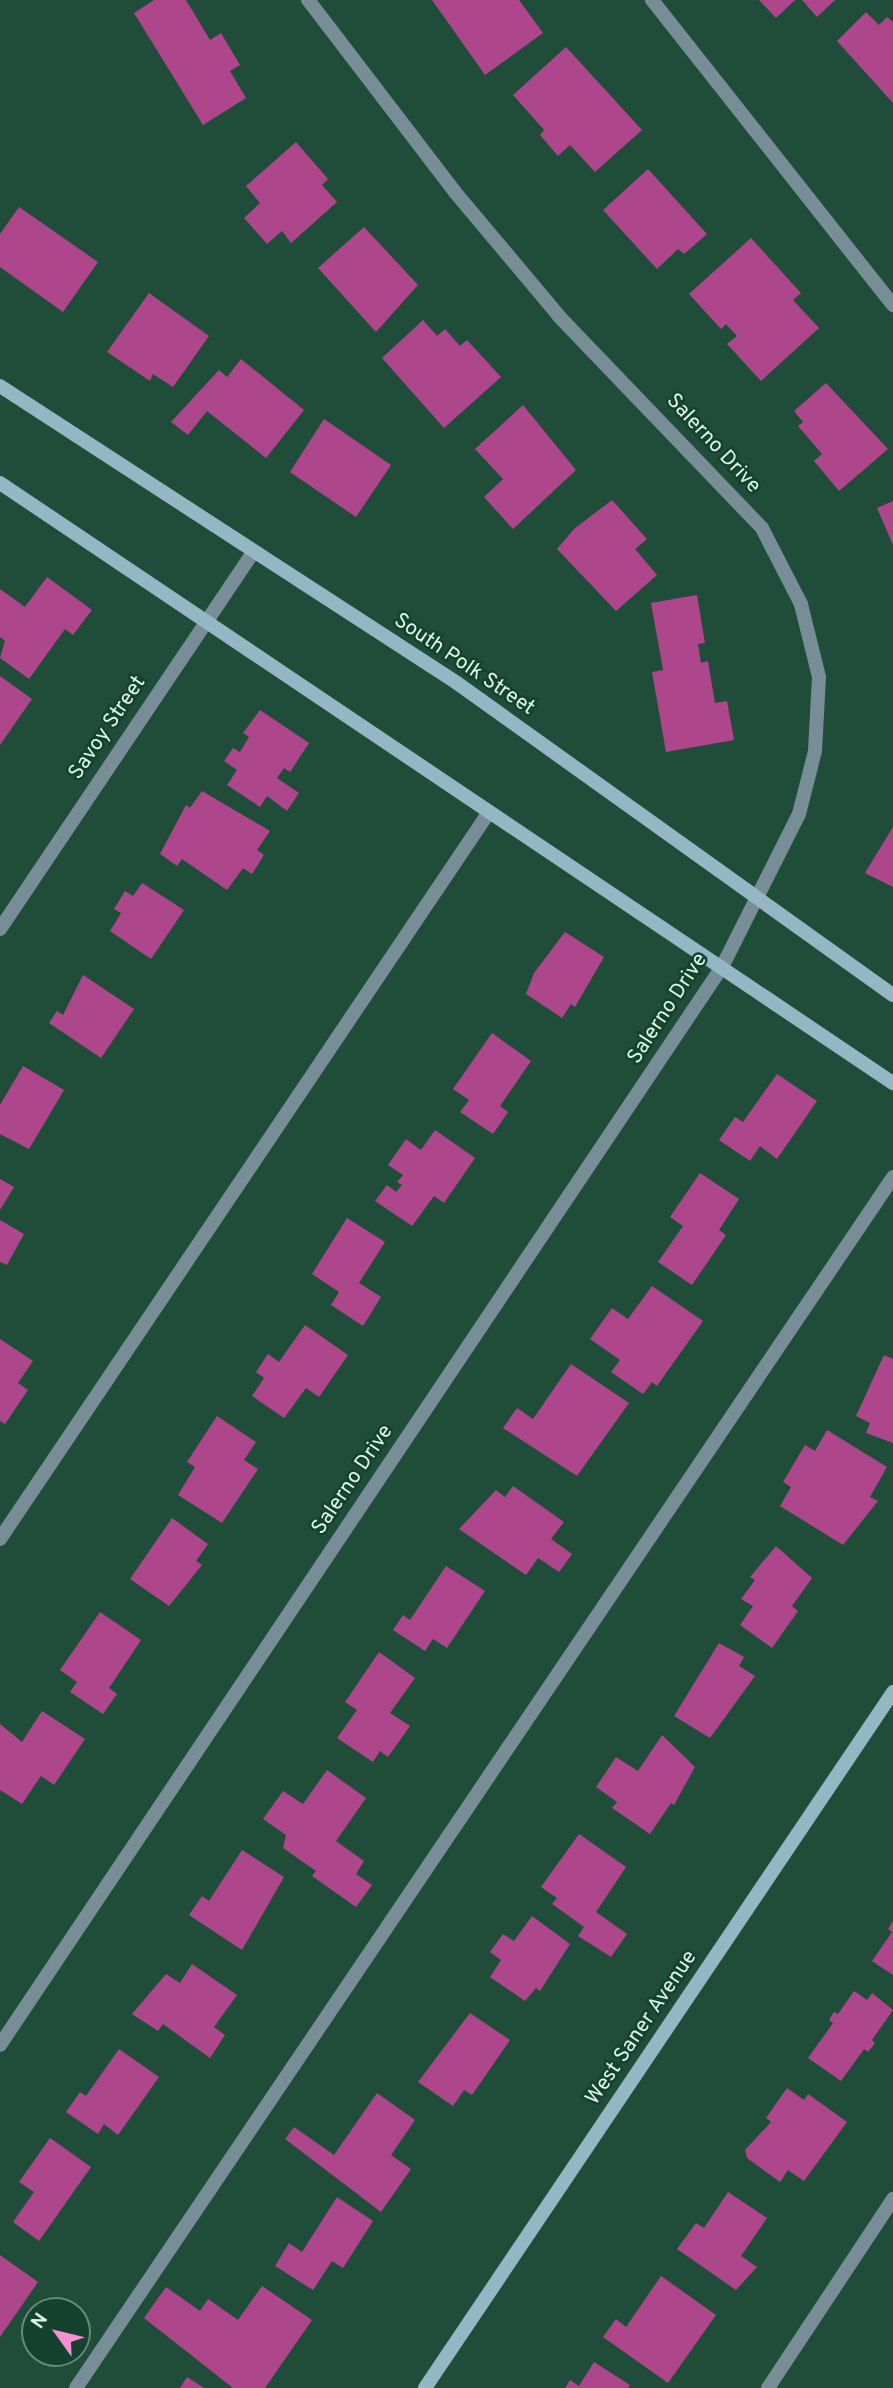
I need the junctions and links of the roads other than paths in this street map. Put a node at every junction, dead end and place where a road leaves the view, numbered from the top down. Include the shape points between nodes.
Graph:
1 (308, 0) edge
2 (652, 0) edge
3 (893, 304) edge
4 (0, 386) edge
5 (0, 482) edge
6 (253, 552) junction
7 (205, 622) junction
8 (489, 812) junction
9 (755, 900) junction
10 (0, 929) edge
11 (722, 967) junction
12 (893, 995) edge
13 (893, 1083) edge
14 (893, 1177) edge
15 (0, 1539) edge
16 (893, 1692) edge
17 (0, 2045) edge
18 (893, 2199) edge
19 (76, 2388) edge
20 (425, 2388) edge
21 (768, 2388) edge

1 - 9 street, Salerno Drive via 454,192 559,316 762,528 801,604 819,677 815,751 799,814
2 - 3 street
4 - 6 main road, South Polk Street
5 - 7 main road
6 - 7 street, Savoy Street
6 - 9 main road, South Polk Street via 457,682
7 - 8 main road
7 - 10 street, Savoy Street
8 - 11 main road
8 - 15 street
9 - 11 street, Salerno Drive
9 - 12 main road, South Polk Street
11 - 13 main road
11 - 17 street, Salerno Drive
14 - 19 street
16 - 20 main road, West Saner Avenue
18 - 21 street

